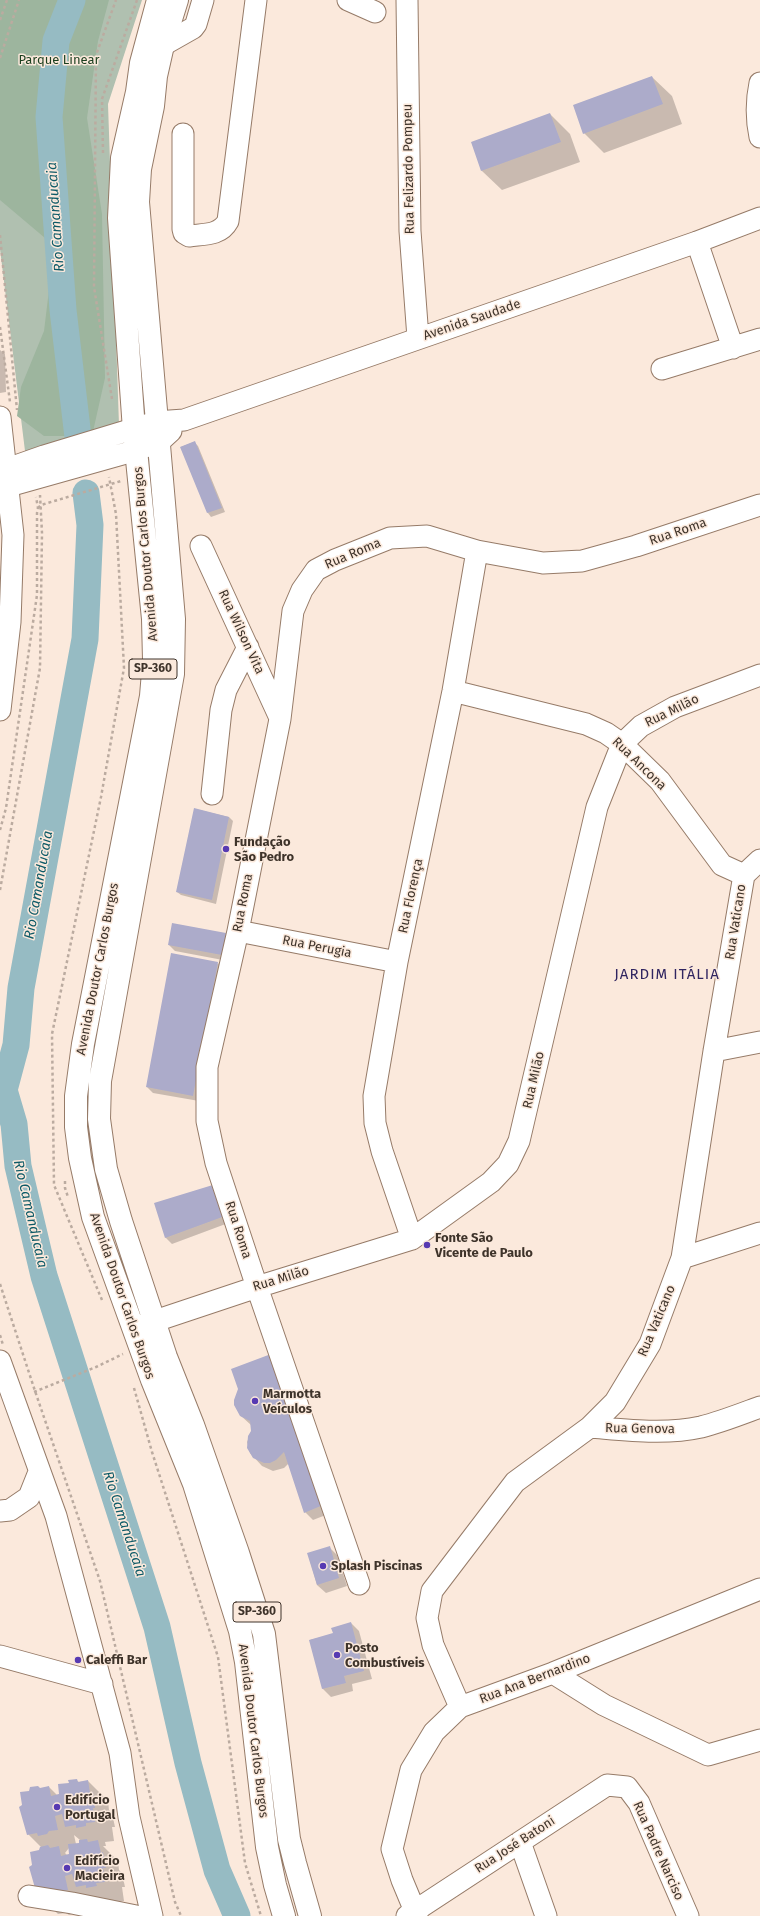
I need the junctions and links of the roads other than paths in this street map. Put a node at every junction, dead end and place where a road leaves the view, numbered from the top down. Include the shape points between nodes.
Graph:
1 (158, 0) edge
2 (177, 0) edge
3 (203, 0) edge
4 (256, 0) edge
5 (348, 0) edge
6 (407, 0) edge
7 (375, 12) dead end
8 (163, 45) junction
9 (760, 83) edge
10 (183, 134) dead end
11 (760, 137) edge
12 (760, 218) edge
13 (697, 242) junction
14 (418, 338) junction
15 (760, 339) edge
16 (733, 348) junction
17 (662, 369) dead end
18 (9, 413) edge
19 (158, 432) junction
20 (127, 442) junction
21 (4, 479) edge
22 (760, 505) edge
23 (201, 546) dead end
24 (477, 551) junction
25 (248, 647) junction
26 (760, 676) edge
27 (453, 691) junction
28 (0, 710) edge
29 (280, 719) junction
30 (622, 744) junction
31 (212, 794) dead end
32 (760, 860) edge
33 (744, 875) junction
34 (238, 931) junction
35 (397, 962) junction
36 (760, 1042) edge
37 (714, 1051) junction
38 (760, 1233) edge
39 (412, 1239) junction
40 (682, 1258) junction
41 (257, 1287) junction
42 (154, 1322) junction
43 (133, 1328) junction
44 (0, 1361) edge
45 (760, 1407) edge
46 (590, 1427) junction
47 (39, 1472) junction
48 (0, 1511) edge
49 (359, 1584) dead end
50 (760, 1589) edge
51 (0, 1656) edge
52 (553, 1673) junction
53 (102, 1684) junction
54 (460, 1707) junction
55 (760, 1740) edge
56 (627, 1787) joint
57 (520, 1842) junction
58 (29, 1896) dead end
59 (413, 1914) edge
60 (136, 1916) edge
61 (152, 1916) edge
62 (284, 1916) edge
63 (310, 1916) edge
64 (546, 1916) edge
65 (688, 1916) edge

1 - 20 main road, Avenida Doutor Carlos Burgos / SP-360 via 141,63 122,158 119,211
2 - 8 main road, Avenida Doutor Carlos Burgos / SP-360
3 - 8 street via 193,28
4 - 10 street via 228,221 218,232 189,236 184,233
5 - 7 street
6 - 14 street, Rua Felizardo Pompeu via 410,231
8 - 19 main road, Avenida Doutor Carlos Burgos / SP-360 via 140,169 138,202
9 - 11 street via 756,100
12 - 13 street, Avenida Saudade
13 - 14 street, Avenida Saudade
13 - 16 street
14 - 19 street, Avenida Saudade via 184,420
15 - 16 street
16 - 17 street
18 - 21 street
19 - 20 street
19 - 42 main road, Avenida Doutor Carlos Burgos / SP-360 via 174,619 173,674 100,1082 99,1119 106,1168 120,1221
20 - 21 street
20 - 43 main road, Avenida Doutor Carlos Burgos / SP-360 via 153,619 153,674 151,696 83,1044 76,1096 76,1127 93,1217
21 - 28 street via 13,535 10,622
22 - 24 street, Rua Roma via 636,546 582,560 542,563
23 - 25 street, Rua Wilson Vita
24 - 27 street, Rua Florença
24 - 29 street, Rua Roma via 427,536 390,538 316,570 302,590 293,611
25 - 29 street, Rua Wilson Vita
25 - 31 street via 226,690 221,710
26 - 30 street, Rua Milão via 675,707 641,726
27 - 30 street, Rua Ancona via 586,724
27 - 35 street, Rua Florença
29 - 34 street, Rua Roma
30 - 33 street, Rua Ancona via 660,781 722,865
30 - 39 street, Rua Milão via 596,807 520,1141 508,1164 491,1182
32 - 33 street
33 - 37 street, Rua Vaticano
34 - 35 street, Rua Perugia
34 - 41 street, Rua Roma via 207,1067 207,1120 216,1163
35 - 39 street, Rua Florença via 374,1096 375,1123
36 - 37 street
37 - 40 street, Rua Vaticano
38 - 40 street
39 - 41 street, Rua Milão
40 - 46 street, Rua Vaticano via 650,1344 614,1402
41 - 42 street, Rua Milão
41 - 49 street, Rua Roma
42 - 43 street, Rua Milão
42 - 63 main road, Avenida Doutor Carlos Burgos / SP-360 via 238,1553 264,1634 289,1839
43 - 62 main road, Avenida Doutor Carlos Burgos / SP-360 via 129,1353 194,1484 240,1631 246,1662 267,1847
44 - 47 street
45 - 46 street, Rua Genova via 701,1427 678,1430 652,1432
46 - 54 street, Rua Vaticano via 515,1482 432,1592 427,1618 433,1645
47 - 48 street via 29,1497 10,1510
47 - 53 street via 56,1516
50 - 52 street, Rua Ana Bernardino
51 - 53 street
52 - 54 street, Rua Ana Bernardino
52 - 55 street via 604,1705 708,1755
53 - 61 street via 120,1753 130,1817
54 - 59 street, Rua Ana Bernardino via 434,1732 411,1770 392,1849
56 - 57 street, Rua José Batoni via 607,1785
56 - 65 street, Rua Padre Narciso via 639,1803
57 - 59 street, Rua José Batoni
57 - 64 street
58 - 60 street

